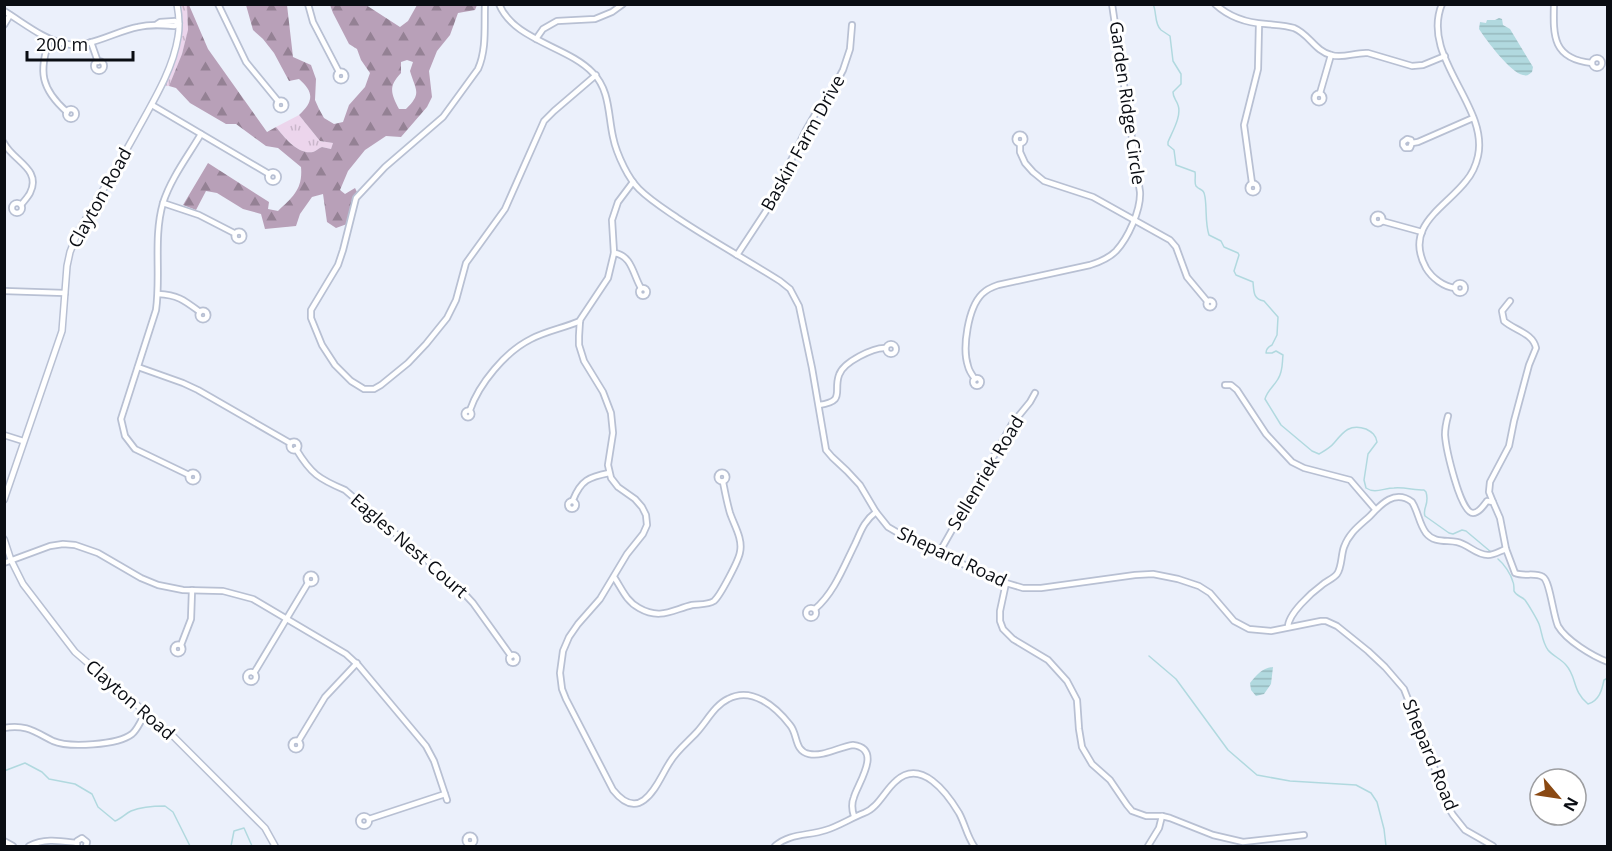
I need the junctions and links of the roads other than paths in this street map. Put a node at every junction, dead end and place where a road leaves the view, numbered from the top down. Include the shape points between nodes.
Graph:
1 (177, 4) edge
2 (218, 4) edge
3 (308, 4) edge
4 (485, 4) edge
5 (499, 4) edge
6 (623, 4) edge
7 (1112, 4) edge
8 (1215, 4) edge
9 (1442, 4) edge
10 (1554, 4) edge
11 (4, 11) edge
12 (10, 15) junction
13 (178, 23) junction
14 (1259, 24) junction
15 (4, 25) edge
16 (852, 25) dead end
17 (50, 39) junction
18 (539, 40) junction
19 (92, 42) junction
20 (1331, 56) junction
21 (1445, 56) junction
22 (98, 62) dead end
23 (1592, 63) dead end
24 (339, 72) dead end
25 (596, 75) junction
26 (1320, 93) dead end
27 (278, 101) dead end
28 (152, 105) junction
29 (67, 112) dead end
30 (1473, 118) junction
31 (201, 134) junction
32 (1412, 143) dead end
33 (1020, 144) dead end
34 (5, 147) edge
35 (269, 174) dead end
36 (633, 182) junction
37 (1252, 183) dead end
38 (638, 189) junction
39 (625, 194) junction
40 (163, 203) junction
41 (21, 205) dead end
42 (1134, 220) junction
43 (1383, 220) dead end
44 (1422, 232) junction
45 (234, 233) dead end
46 (614, 253) junction
47 (737, 255) junction
48 (641, 288) dead end
49 (1455, 288) dead end
50 (4, 291) edge
51 (65, 293) junction
52 (158, 294) junction
53 (1207, 301) dead end
54 (1510, 301) dead end
55 (200, 312) dead end
56 (580, 321) junction
57 (886, 348) dead end
58 (138, 367) junction
59 (975, 379) dead end
60 (1225, 384) dead end
61 (1035, 393) dead end
62 (819, 405) junction
63 (470, 410) dead end
64 (1448, 417) dead end
65 (4, 435) edge
66 (23, 441) junction
67 (609, 473) junction
68 (189, 475) dead end
69 (723, 482) dead end
70 (4, 500) edge
71 (573, 500) dead end
72 (1493, 502) junction
73 (1375, 509) junction
74 (876, 512) junction
75 (4, 539) edge
76 (1506, 549) junction
77 (939, 553) junction
78 (8, 561) edge
79 (614, 577) junction
80 (308, 583) dead end
81 (1006, 583) junction
82 (192, 590) junction
83 (815, 609) dead end
84 (287, 618) junction
85 (1288, 627) junction
86 (180, 645) dead end
87 (511, 656) dead end
88 (1608, 662) edge
89 (357, 663) junction
90 (254, 673) dead end
91 (148, 714) junction
92 (4, 728) edge
93 (299, 740) dead end
94 (854, 816) junction
95 (1162, 816) junction
96 (369, 819) dead end
97 (1304, 835) dead end
98 (4, 841) edge
99 (77, 845) edge
100 (13, 846) edge
101 (29, 846) edge
102 (87, 846) edge
103 (275, 846) edge
104 (774, 846) edge
105 (974, 846) edge
106 (1148, 846) edge
107 (1493, 846) edge

1 - 13 main road, Clayton Road
2 - 27 street via 245,60
3 - 24 street
4 - 25 street via 484,45 478,69 443,117 356,198 338,265 311,310 322,345 359,386 368,390 381,385 438,330 456,300 466,263 505,208 544,121
5 - 18 street via 512,22
6 - 18 street via 602,17 556,21 543,30
7 - 42 street, Garden Ridge Circle via 1140,192
8 - 14 street via 1241,20
9 - 21 street via 1437,31
10 - 23 street via 1554,34 1559,47 1574,59
11 - 12 street
12 - 15 street
12 - 17 street
13 - 19 street via 160,22 127,29
13 - 28 main road, Clayton Road via 175,50
14 - 20 street via 1295,28
14 - 37 street via 1258,69 1244,125
16 - 47 street, Baskin Farm Drive via 850,49 835,86 810,122 766,211
17 - 19 street via 67,45
17 - 29 street via 43,60 44,81
18 - 25 street
19 - 22 street
20 - 21 street via 1361,52 1412,66
20 - 26 street
21 - 30 street
25 - 36 street, Shepard Road via 607,101 617,151
28 - 31 street
28 - 51 main road, Clayton Road via 78,232 68,258
30 - 32 street
30 - 44 street via 1479,146 1475,166
31 - 35 street
31 - 40 street
33 - 42 street via 1025,163 1039,178 1094,198
34 - 41 street via 31,172 30,193
36 - 38 street, Shepard Road
36 - 39 street
38 - 39 street
38 - 47 street, Shepard Road
39 - 46 street via 612,220
40 - 45 street via 199,214
40 - 52 street
42 - 53 street via 1175,245 1187,277
42 - 59 street, Garden Ridge Circle via 1117,250 1099,263 998,285 982,294 967,329 967,365
43 - 44 street
44 - 49 street via 1420,250 1427,269 1444,285
46 - 48 street via 626,258
46 - 56 street via 608,278
47 - 62 street, Shepard Road via 780,281 796,297
50 - 51 street
51 - 66 main road, Clayton Road via 62,331
52 - 55 street via 178,296
52 - 58 street via 153,325
54 - 72 street via 1502,311 1504,321 1532,339 1536,348 1528,364 1509,446 1490,482
56 - 63 street via 530,339 514,351 488,378
56 - 67 street via 581,354 611,413
57 - 62 street via 858,357 843,369 835,399
58 - 68 street via 122,415 125,436 141,453
58 - 87 street, Eagles Nest Court via 198,390 290,443 297,443 296,450 316,475 345,490 460,589
60 - 73 street via 1237,390 1266,434 1292,462 1350,480
61 - 77 street, Sellenriek Road via 1012,424
62 - 74 street, Shepard Road via 826,450 860,485
64 - 72 street via 1447,446 1463,503 1475,513 1487,501
65 - 66 street
66 - 70 main road, Clayton Road
67 - 71 street via 586,480
67 - 79 street via 618,487 640,504 647,520 643,534
69 - 79 street via 741,551 714,601 651,614 630,602
72 - 76 street
73 - 76 street via 1386,500 1402,497 1412,502 1430,538 1460,542 1486,555
73 - 85 street via 1347,540 1337,574 1302,604 1288,620
74 - 77 street, Shepard Road via 897,534
74 - 83 street via 867,518 843,569
75 - 78 main road, Clayton Road
76 - 88 street via 1515,573 1546,579 1562,632
77 - 81 street, Shepard Road
78 - 82 street via 50,546 75,545 158,585
78 - 91 main road, Clayton Road via 75,652
79 - 94 street via 568,638 560,673 566,699 617,796 631,803 644,800 679,750 720,704 746,695 758,697 775,709 795,732 796,743 806,753 853,745 865,750 867,764 853,799
80 - 84 street
81 - 85 street, Shepard Road via 1041,588 1153,574 1199,586 1241,626 1265,631
81 - 95 street via 1000,611 1003,629 1048,660 1067,681 1077,700 1080,741 1087,756 1132,811
82 - 84 street via 242,595
82 - 86 street via 191,620
84 - 89 street
84 - 90 street
85 - 107 street, Shepard Road via 1321,621 1332,624 1385,667 1404,689 1449,808 1465,830
89 - 93 street via 325,697
89 - 96 street via 426,747 446,797
91 - 92 street via 131,734 108,742 66,744 25,728
91 - 103 main road, Clayton Road via 253,815
94 - 104 street via 827,830 787,838
94 - 105 street via 869,812 899,778 920,774 944,790
95 - 97 street via 1213,836 1243,842
95 - 106 street
98 - 100 street
99 - 101 street via 48,841
99 - 102 street via 84,839

